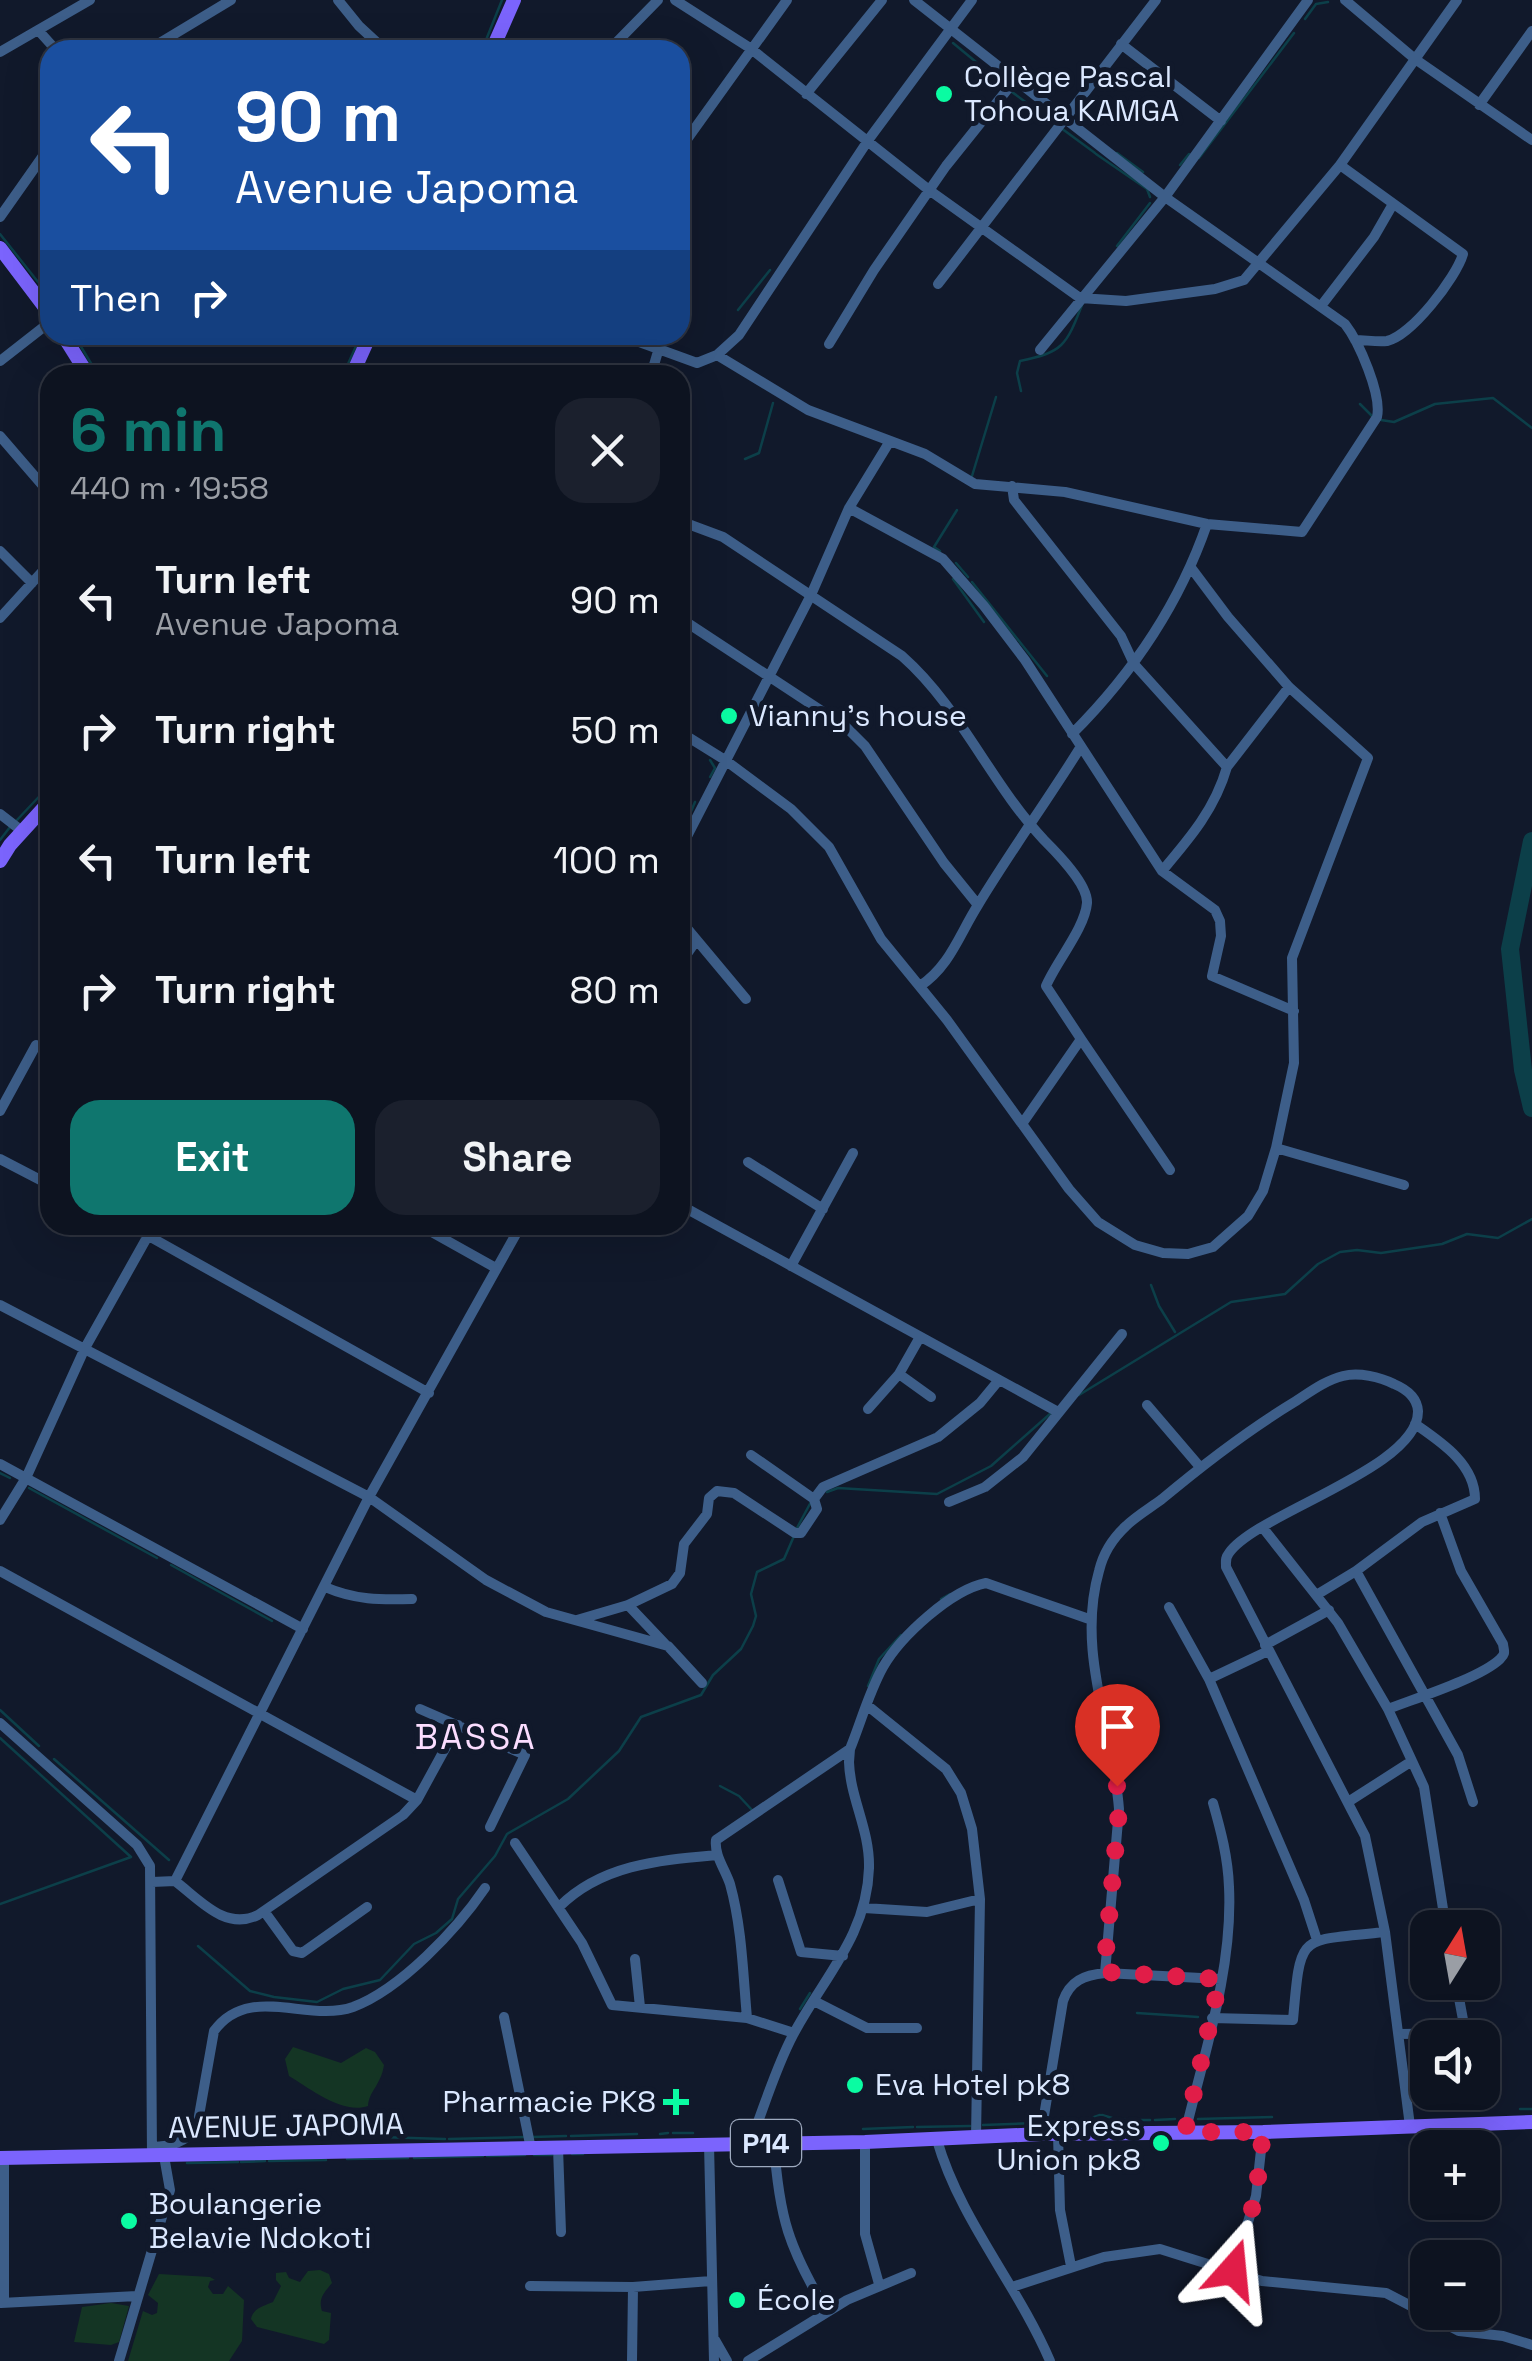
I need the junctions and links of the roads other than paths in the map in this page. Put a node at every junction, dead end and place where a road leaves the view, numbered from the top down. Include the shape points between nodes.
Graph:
1 (90, 0) edge
2 (231, 0) edge
3 (338, 0) edge
4 (514, 0) edge
5 (658, 0) edge
6 (675, 0) edge
7 (787, 0) edge
8 (882, 0) edge
9 (914, 0) edge
10 (972, 0) edge
11 (1156, 0) edge
12 (1308, 0) edge
13 (1345, 0) edge
14 (1457, 0) edge
15 (950, 29) junction
16 (38, 30) junction
17 (1532, 31) edge
18 (47, 40) edge
19 (165, 40) edge
20 (374, 40) edge
21 (498, 40) edge
22 (618, 40) edge
23 (1121, 44) junction
24 (750, 48) junction
25 (0, 52) edge
26 (1416, 59) junction
27 (1015, 80) junction
28 (806, 94) junction
29 (1479, 105) junction
30 (1064, 118) junction
31 (1221, 121) junction
32 (690, 135) edge
33 (869, 139) junction
34 (1532, 140) edge
35 (40, 160) edge
36 (1340, 166) junction
37 (929, 190) junction
38 (1165, 197) junction
39 (1392, 204) junction
40 (0, 218) edge
41 (981, 228) junction
42 (0, 248) edge
43 (1259, 265) junction
44 (938, 284) dead end
45 (1080, 298) junction
46 (40, 301) edge
47 (1321, 306) junction
48 (40, 330) edge
49 (1355, 340) junction
50 (829, 344) dead end
51 (650, 345) edge
52 (659, 348) junction
53 (1040, 350) dead end
54 (716, 354) junction
55 (0, 360) edge
56 (654, 365) edge
57 (0, 436) edge
58 (890, 441) junction
59 (40, 482) edge
60 (1012, 486) junction
61 (849, 508) junction
62 (690, 524) edge
63 (1207, 524) junction
64 (0, 551) edge
65 (1192, 569) junction
66 (40, 574) edge
67 (32, 582) junction
68 (811, 595) junction
69 (0, 618) edge
70 (690, 624) edge
71 (1134, 664) junction
72 (768, 675) junction
73 (1290, 688) junction
74 (1072, 734) junction
75 (690, 738) edge
76 (1080, 748) junction
77 (725, 760) junction
78 (1227, 767) junction
79 (40, 812) edge
80 (0, 814) edge
81 (1031, 826) junction
82 (690, 830) edge
83 (22, 831) junction
84 (0, 861) edge
85 (1162, 870) junction
86 (978, 905) junction
87 (690, 933) edge
88 (696, 941) junction
89 (690, 950) edge
90 (920, 986) junction
91 (746, 998) dead end
92 (1294, 1011) junction
93 (1081, 1039) junction
94 (36, 1045) dead end
95 (0, 1112) edge
96 (1022, 1124) junction
97 (1276, 1148) junction
98 (853, 1153) dead end
99 (0, 1158) edge
100 (748, 1162) dead end
101 (1170, 1170) dead end
102 (40, 1180) edge
103 (1404, 1185) dead end
104 (822, 1209) junction
105 (690, 1211) edge
106 (149, 1235) edge
107 (160, 1235) edge
108 (438, 1235) edge
109 (515, 1235) edge
110 (792, 1266) junction
111 (496, 1268) junction
112 (0, 1305) edge
113 (1122, 1334) dead end
114 (920, 1337) junction
115 (85, 1348) junction
116 (899, 1374) junction
117 (1000, 1380) junction
118 (428, 1394) junction
119 (931, 1397) dead end
120 (1147, 1405) dead end
121 (868, 1409) dead end
122 (1058, 1412) junction
123 (1415, 1424) junction
124 (751, 1455) dead end
125 (0, 1464) edge
126 (1200, 1467) junction
127 (26, 1478) junction
128 (369, 1498) junction
129 (814, 1499) junction
130 (949, 1502) dead end
131 (1440, 1514) junction
132 (0, 1520) edge
133 (1263, 1528) junction
134 (0, 1570) edge
135 (1356, 1570) junction
136 (325, 1587) junction
137 (1318, 1594) junction
138 (412, 1599) dead end
139 (628, 1605) junction
140 (1169, 1607) dead end
141 (1329, 1610) junction
142 (1089, 1619) junction
143 (571, 1622) junction
144 (303, 1629) junction
145 (1266, 1648) junction
146 (678, 1653) junction
147 (1208, 1679) junction
148 (702, 1682) dead end
149 (1425, 1694) junction
150 (868, 1706) junction
151 (420, 1709) dead end
152 (1388, 1709) junction
153 (260, 1715) junction
154 (0, 1723) edge
155 (458, 1725) junction
156 (850, 1749) junction
157 (1412, 1762) junction
158 (416, 1800) junction
159 (1348, 1802) junction
160 (1472, 1802) dead end
161 (1213, 1803) dead end
162 (490, 1828) dead end
163 (515, 1843) dead end
164 (718, 1854) junction
165 (778, 1880) dead end
166 (175, 1881) junction
167 (152, 1882) junction
168 (486, 1888) dead end
169 (980, 1899) junction
170 (367, 1907) dead end
171 (559, 1907) junction
172 (864, 1908) junction
173 (1444, 1910) edge
174 (264, 1912) junction
175 (1386, 1932) junction
176 (1317, 1940) junction
177 (844, 1956) junction
178 (635, 1959) dead end
179 (1104, 1972) junction
180 (1220, 1979) junction
181 (1459, 2000) edge
182 (814, 2002) junction
183 (640, 2007) junction
184 (504, 2017) dead end
185 (747, 2018) junction
186 (1212, 2018) junction
187 (917, 2028) dead end
188 (794, 2033) junction
189 (1400, 2034) junction
190 (1532, 2122) edge
191 (1410, 2126) junction
192 (1185, 2132) junction
193 (1263, 2132) junction
194 (1041, 2134) junction
195 (1058, 2134) junction
196 (976, 2137) junction
197 (936, 2140) junction
198 (866, 2142) junction
199 (750, 2143) junction
200 (774, 2143) junction
201 (709, 2144) junction
202 (558, 2148) junction
203 (531, 2149) junction
204 (156, 2153) junction
205 (2, 2158) edge
206 (561, 2232) dead end
207 (1071, 2266) junction
208 (1233, 2270) junction
209 (911, 2273) dead end
210 (711, 2281) junction
211 (879, 2284) junction
212 (530, 2286) dead end
213 (633, 2287) junction
214 (1012, 2287) junction
215 (137, 2296) junction
216 (2, 2302) edge
217 (826, 2312) junction
218 (713, 2336) junction
219 (1532, 2345) edge
220 (119, 2361) edge
221 (632, 2361) edge
222 (714, 2361) edge
223 (727, 2361) edge
224 (748, 2361) edge
225 (1050, 2361) edge

1 - 16 street
2 - 19 street
3 - 20 street
4 - 21 main road
5 - 22 street
6 - 24 street
7 - 24 street
8 - 28 street
9 - 15 street
10 - 15 street
11 - 23 street
12 - 31 street
13 - 26 street
14 - 26 street
15 - 27 street
15 - 33 street
16 - 18 street
16 - 25 street
17 - 29 street
23 - 30 street
23 - 31 street
24 - 28 street
24 - 32 street
26 - 29 street
26 - 36 street
27 - 30 street
27 - 37 street
28 - 33 street
29 - 34 street
30 - 38 street
30 - 41 street
31 - 38 street
33 - 37 street
33 - 54 street via 739,335
35 - 40 street
36 - 39 street
36 - 43 street
37 - 41 street
37 - 50 street
38 - 43 street
38 - 45 street
39 - 47 street
39 - 49 street via 1460,250 1462,258 1438,300 1400,334
41 - 44 street
41 - 45 street
42 - 46 main road
43 - 45 street via 1244,280 1215,289 1126,301
43 - 47 street
45 - 53 street
47 - 49 street
48 - 55 street
49 - 63 street via 1379,412 1302,532
51 - 52 street
52 - 54 street via 697,363
52 - 56 street
54 - 58 street via 808,410
57 - 59 street
58 - 60 street via 976,484
58 - 61 street
60 - 63 street
60 - 71 street via 1017,504 1120,636
61 - 68 street
61 - 74 street via 952,567 1025,660
62 - 68 street via 723,536
63 - 65 street
64 - 67 street
65 - 71 street
65 - 73 street
66 - 67 street
67 - 69 street
68 - 72 street
68 - 81 street via 918,670
70 - 72 street
71 - 74 street
71 - 78 street
72 - 77 street
72 - 86 street via 865,746
73 - 78 street
73 - 92 street via 1368,758 1292,958
74 - 76 street
75 - 77 street
76 - 81 street
76 - 85 street
77 - 82 street
77 - 90 street via 790,809 838,858 880,939
78 - 85 street via 1201,826
79 - 83 main road
80 - 83 street
81 - 86 street
81 - 93 street via 1088,900 1046,986
83 - 84 main road
85 - 92 street via 1215,910 1220,949 1212,976
86 - 90 street via 941,970
87 - 88 street
88 - 89 street
88 - 91 street
90 - 96 street
92 - 97 street via 1294,1063
93 - 96 street
93 - 101 street
94 - 95 street
96 - 97 street via 1098,1222 1163,1253 1212,1247 1232,1232 1263,1191
97 - 103 street
98 - 104 street
99 - 102 street
100 - 104 street
104 - 110 street
105 - 110 street
106 - 115 street
107 - 118 street
108 - 111 street
109 - 111 street
110 - 114 street
111 - 118 street
112 - 115 street
113 - 122 street
114 - 116 street
114 - 117 street
115 - 127 street
115 - 128 street
116 - 119 street
116 - 121 street
117 - 122 street
117 - 129 street via 938,1437 834,1481
118 - 128 street
120 - 126 street
122 - 130 street via 1023,1457 984,1487
123 - 126 street via 1416,1401 1406,1389 1344,1376 1239,1436
123 - 131 street via 1454,1454 1476,1494 1473,1502
123 - 133 street via 1384,1457
124 - 129 street
125 - 127 street
126 - 142 street via 1110,1545
127 - 132 street
127 - 144 street
128 - 136 street
128 - 143 street via 486,1580
129 - 139 street via 817,1509 798,1534 734,1493 717,1491 682,1549 678,1579
131 - 135 street
131 - 149 street via 1504,1651 1486,1667
133 - 137 street
133 - 145 street via 1230,1551 1226,1567
134 - 153 street
135 - 137 street
135 - 149 street
136 - 138 street via 369,1600
136 - 144 street
137 - 141 street
139 - 143 street
139 - 146 street
140 - 147 street
141 - 145 street
141 - 152 street
142 - 150 street via 1001,1586 972,1586 941,1605 898,1647 880,1671
142 - 179 street via 1119,1810
143 - 146 street
144 - 153 street
145 - 147 street
145 - 159 street
146 - 148 street
147 - 176 street
149 - 152 street
149 - 160 street via 1463,1767
150 - 156 street
150 - 169 street via 946,1769 961,1794
151 - 155 street
152 - 157 street
153 - 158 street
153 - 166 street
154 - 167 street via 137,1846
155 - 158 street
155 - 162 street via 525,1755
156 - 164 street via 719,1836
156 - 172 street via 849,1772 868,1841
157 - 159 street
157 - 173 street via 1429,1805
158 - 174 street via 391,1825
159 - 175 street via 1370,1854
161 - 180 street via 1230,1888
163 - 171 street
164 - 171 street via 639,1862
164 - 185 street via 736,1913
165 - 177 street via 801,1952
166 - 167 street
166 - 174 street via 226,1920
167 - 204 street
168 - 204 street via 416,1968 369,2000 330,2011 256,2005 220,2022 197,2128
169 - 172 street via 927,1912
169 - 196 street
170 - 174 street via 302,1954
171 - 183 street via 610,2003
172 - 177 street
175 - 176 street
175 - 189 street
176 - 186 street via 1298,1960 1293,2020
177 - 182 street
178 - 183 street
179 - 180 street
179 - 194 street via 1067,1990
180 - 186 street
181 - 189 street via 1460,2033
182 - 187 street via 867,2028
182 - 188 street
183 - 185 street
184 - 203 street
185 - 188 street
186 - 192 street
188 - 199 street
189 - 191 street
190 - 191 main road, AVENUE JAPOMA / P14
191 - 193 main road, AVENUE JAPOMA / P14
192 - 193 main road, AVENUE JAPOMA / P14
192 - 195 main road, AVENUE JAPOMA / P14
193 - 208 street via 1256,2196
194 - 195 main road, AVENUE JAPOMA / P14
194 - 196 main road, AVENUE JAPOMA / P14
195 - 207 street via 1060,2210
196 - 197 main road, AVENUE JAPOMA / P14
197 - 198 main road, AVENUE JAPOMA / P14
197 - 214 street via 957,2196
198 - 200 main road, AVENUE JAPOMA / P14
198 - 211 street via 864,2234
199 - 200 main road, AVENUE JAPOMA / P14
199 - 201 main road, AVENUE JAPOMA / P14
200 - 217 street via 782,2216
201 - 202 main road, AVENUE JAPOMA / P14
201 - 210 street
202 - 203 main road, AVENUE JAPOMA / P14
202 - 206 street
203 - 204 main road, AVENUE JAPOMA / P14
204 - 205 main road, AVENUE JAPOMA / P14
204 - 215 street via 170,2190
205 - 216 street
207 - 208 street via 1157,2249
207 - 214 street
208 - 219 street via 1262,2281 1386,2293 1458,2331
209 - 211 street
210 - 213 street
210 - 218 street
211 - 217 street
212 - 213 street
213 - 221 street
214 - 225 street
215 - 216 street
215 - 220 street
217 - 224 street
218 - 222 street
218 - 223 street

